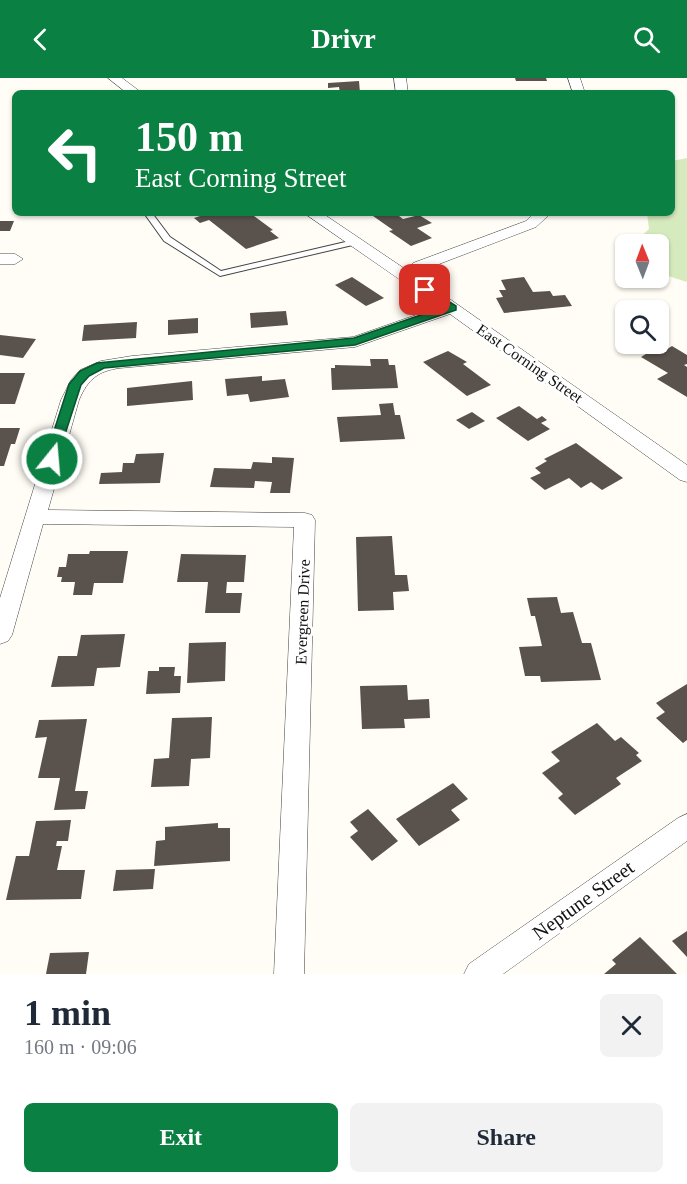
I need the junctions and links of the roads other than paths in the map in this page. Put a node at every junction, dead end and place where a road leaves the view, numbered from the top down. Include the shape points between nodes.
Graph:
1 (114, 78) edge
2 (132, 90) edge
3 (150, 216) edge
4 (316, 216) edge
5 (540, 216) edge
6 (354, 242) junction
7 (412, 281) junction
8 (452, 308) junction
9 (687, 475) edge
10 (34, 517) junction
11 (0, 635) edge
12 (687, 826) edge
13 (289, 974) edge
14 (479, 974) edge

1 - 2 street
3 - 6 lane via 167,239 220,274
4 - 6 street, East Corning Street
5 - 7 street via 531,224 419,266
6 - 7 street, East Corning Street
7 - 8 street, East Corning Street
8 - 9 street, East Corning Street
8 - 10 street via 355,342 102,365 75,384
10 - 11 street
10 - 13 street, Evergreen Drive via 305,520
12 - 14 street, Neptune Street

